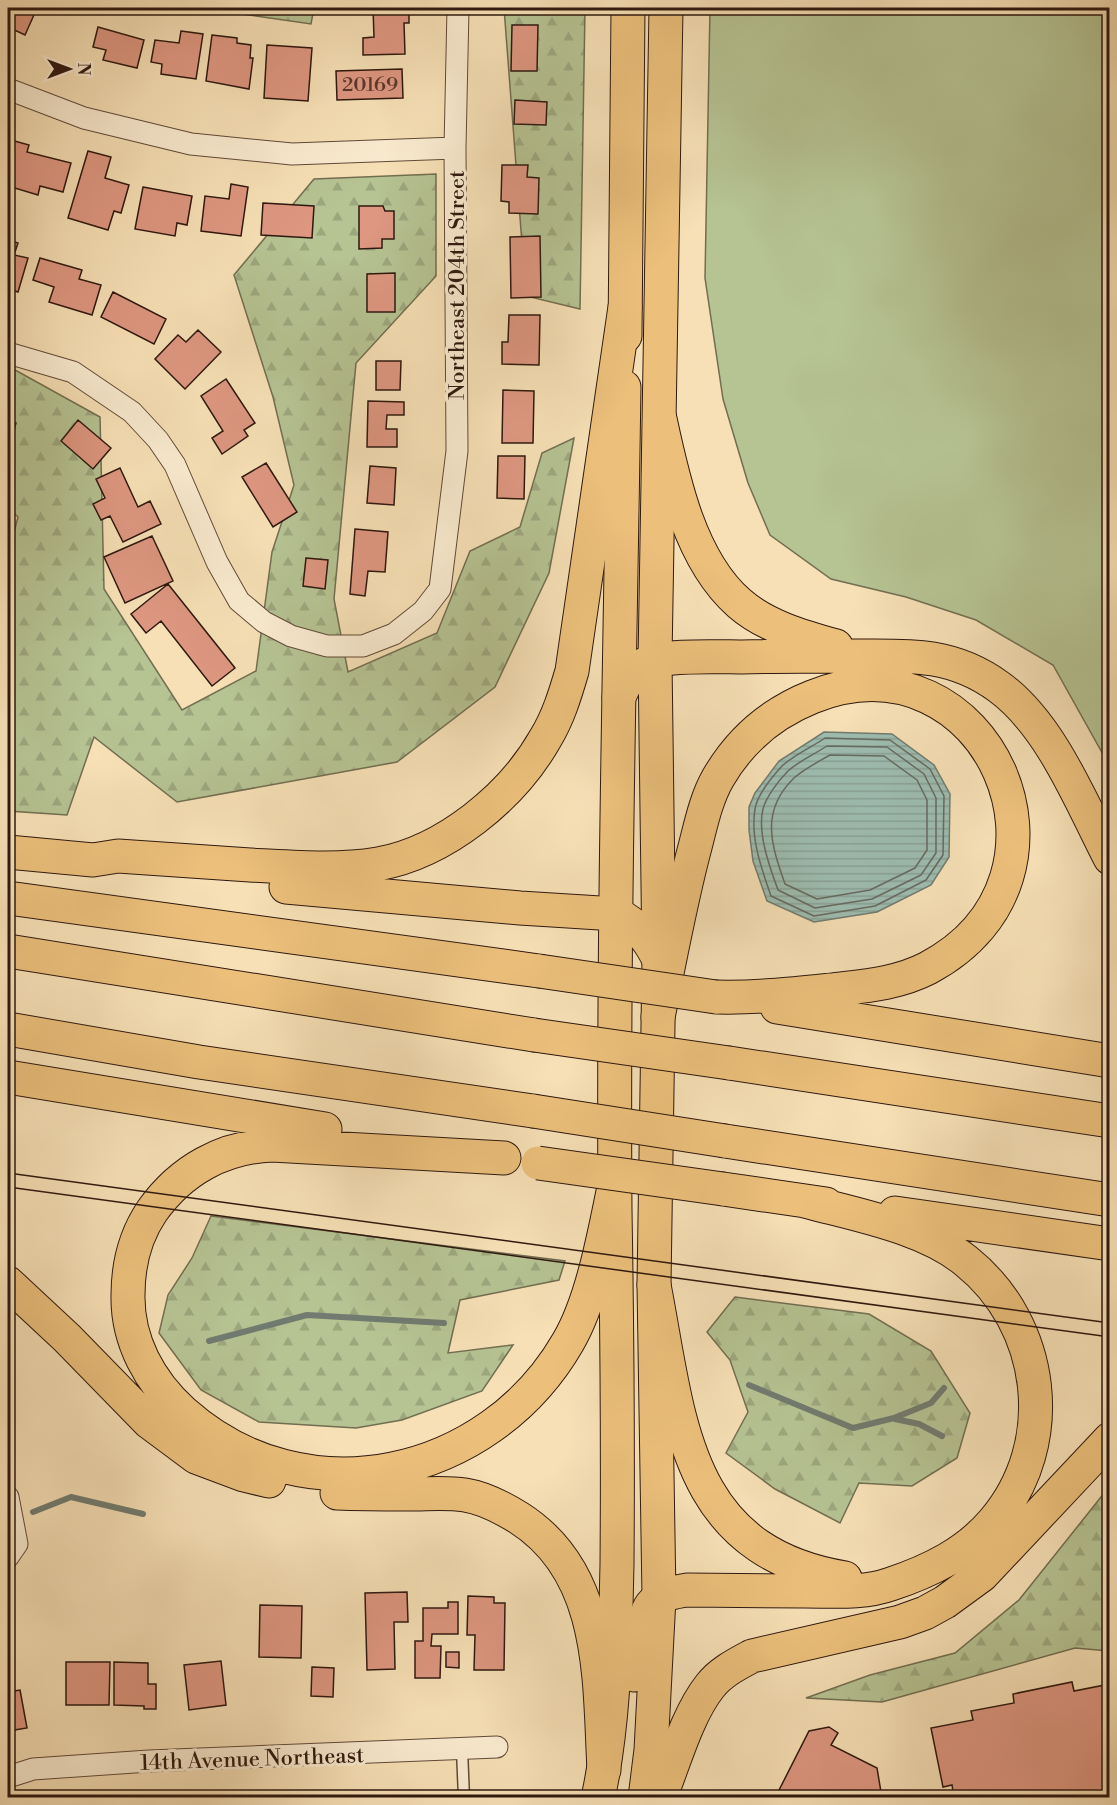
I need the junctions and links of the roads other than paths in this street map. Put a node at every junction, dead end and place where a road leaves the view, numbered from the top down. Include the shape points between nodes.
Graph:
1 (458, 8) edge
2 (628, 8) edge
3 (666, 8) edge
4 (8, 89) edge
5 (455, 148) junction
6 (625, 307) junction
7 (8, 353) edge
8 (660, 419) junction
9 (881, 656) junction
10 (655, 660) junction
11 (619, 697) junction
12 (8, 852) edge
13 (1110, 858) edge
14 (93, 860) junction
15 (8, 898) edge
16 (616, 914) junction
17 (8, 951) edge
18 (659, 960) junction
19 (716, 997) junction
20 (658, 1017) junction
21 (8, 1029) edge
22 (1110, 1061) edge
23 (8, 1077) edge
24 (1110, 1121) edge
25 (504, 1158) junction
26 (615, 1182) junction
27 (1110, 1200) edge
28 (806, 1201) junction
29 (1110, 1244) edge
30 (8, 1283) edge
31 (654, 1285) junction
32 (1110, 1439) edge
33 (618, 1476) junction
34 (8, 1497) edge
35 (8, 1557) edge
36 (938, 1565) junction
37 (659, 1598) junction
38 (634, 1675) junction
39 (497, 1748) dead end
40 (462, 1750) junction
41 (8, 1777) edge
42 (601, 1784) edge
43 (464, 1797) edge
44 (621, 1797) edge
45 (645, 1797) edge
46 (660, 1797) edge

1 - 5 street, Northeast 204th Street
2 - 6 main road
3 - 8 main road
4 - 5 street via 84,118 191,144 292,154
5 - 7 street, Northeast 204th Street via 457,451 445,561 440,589 423,611 394,634 363,646 327,646 291,636 264,622 239,601 217,562 175,465 132,412 73,372
6 - 11 main road
6 - 14 main road via 572,671 546,739 503,795 457,831 430,846 380,863 317,868 118,856
8 - 9 main road via 683,505 701,553 719,582 740,604 770,623 824,643
8 - 10 main road
9 - 10 main road
9 - 13 main road via 931,659 960,666 1013,699 1063,767
10 - 11 main road via 633,672
10 - 18 main road
11 - 16 main road
12 - 14 main road
14 - 16 main road via 117,873
15 - 19 main road, bridge
16 - 18 main road via 639,930
16 - 26 main road
17 - 24 main road, bridge
18 - 20 main road
19 - 20 main road via 778,996 880,984 926,969 975,934 1005,885 1013,852 1014,825 1009,795 997,763 961,719 942,705 910,691 850,687 797,703 744,742 718,778 706,808
19 - 22 main road
20 - 31 main road
21 - 27 main road, bridge via 199,1062
23 - 25 main road
25 - 26 main road via 272,1144 227,1152 206,1162 174,1185 158,1203 131,1260 131,1330 150,1374 201,1427 240,1450 285,1466 309,1471 380,1472 441,1455 495,1426 555,1364 573,1334 588,1291
25 - 28 main road, bridge
26 - 33 main road
28 - 29 main road
28 - 36 main road via 944,1246 981,1274 1005,1303 1024,1337 1036,1396 1035,1428 1028,1458 1013,1492 994,1520 970,1544
30 - 42 main road via 149,1422 196,1457 244,1475 321,1493 448,1493 475,1497 512,1514 546,1538 565,1560 581,1590 588,1616 596,1654
31 - 36 main road via 689,1451 711,1496 737,1528 772,1555 817,1573 870,1578
31 - 37 main road
32 - 46 main road via 982,1575 945,1602 900,1622 752,1656 730,1668 710,1686 691,1719
33 - 38 main road via 631,1541 628,1659
33 - 42 main road via 616,1667
34 - 35 street via 17,1544
36 - 37 main road via 872,1589 687,1590
37 - 38 main road via 649,1608 643,1660
37 - 45 main road
38 - 44 main road
39 - 40 street, 14th Avenue Northeast
40 - 41 street, 14th Avenue Northeast via 149,1761 33,1769
40 - 43 lane

